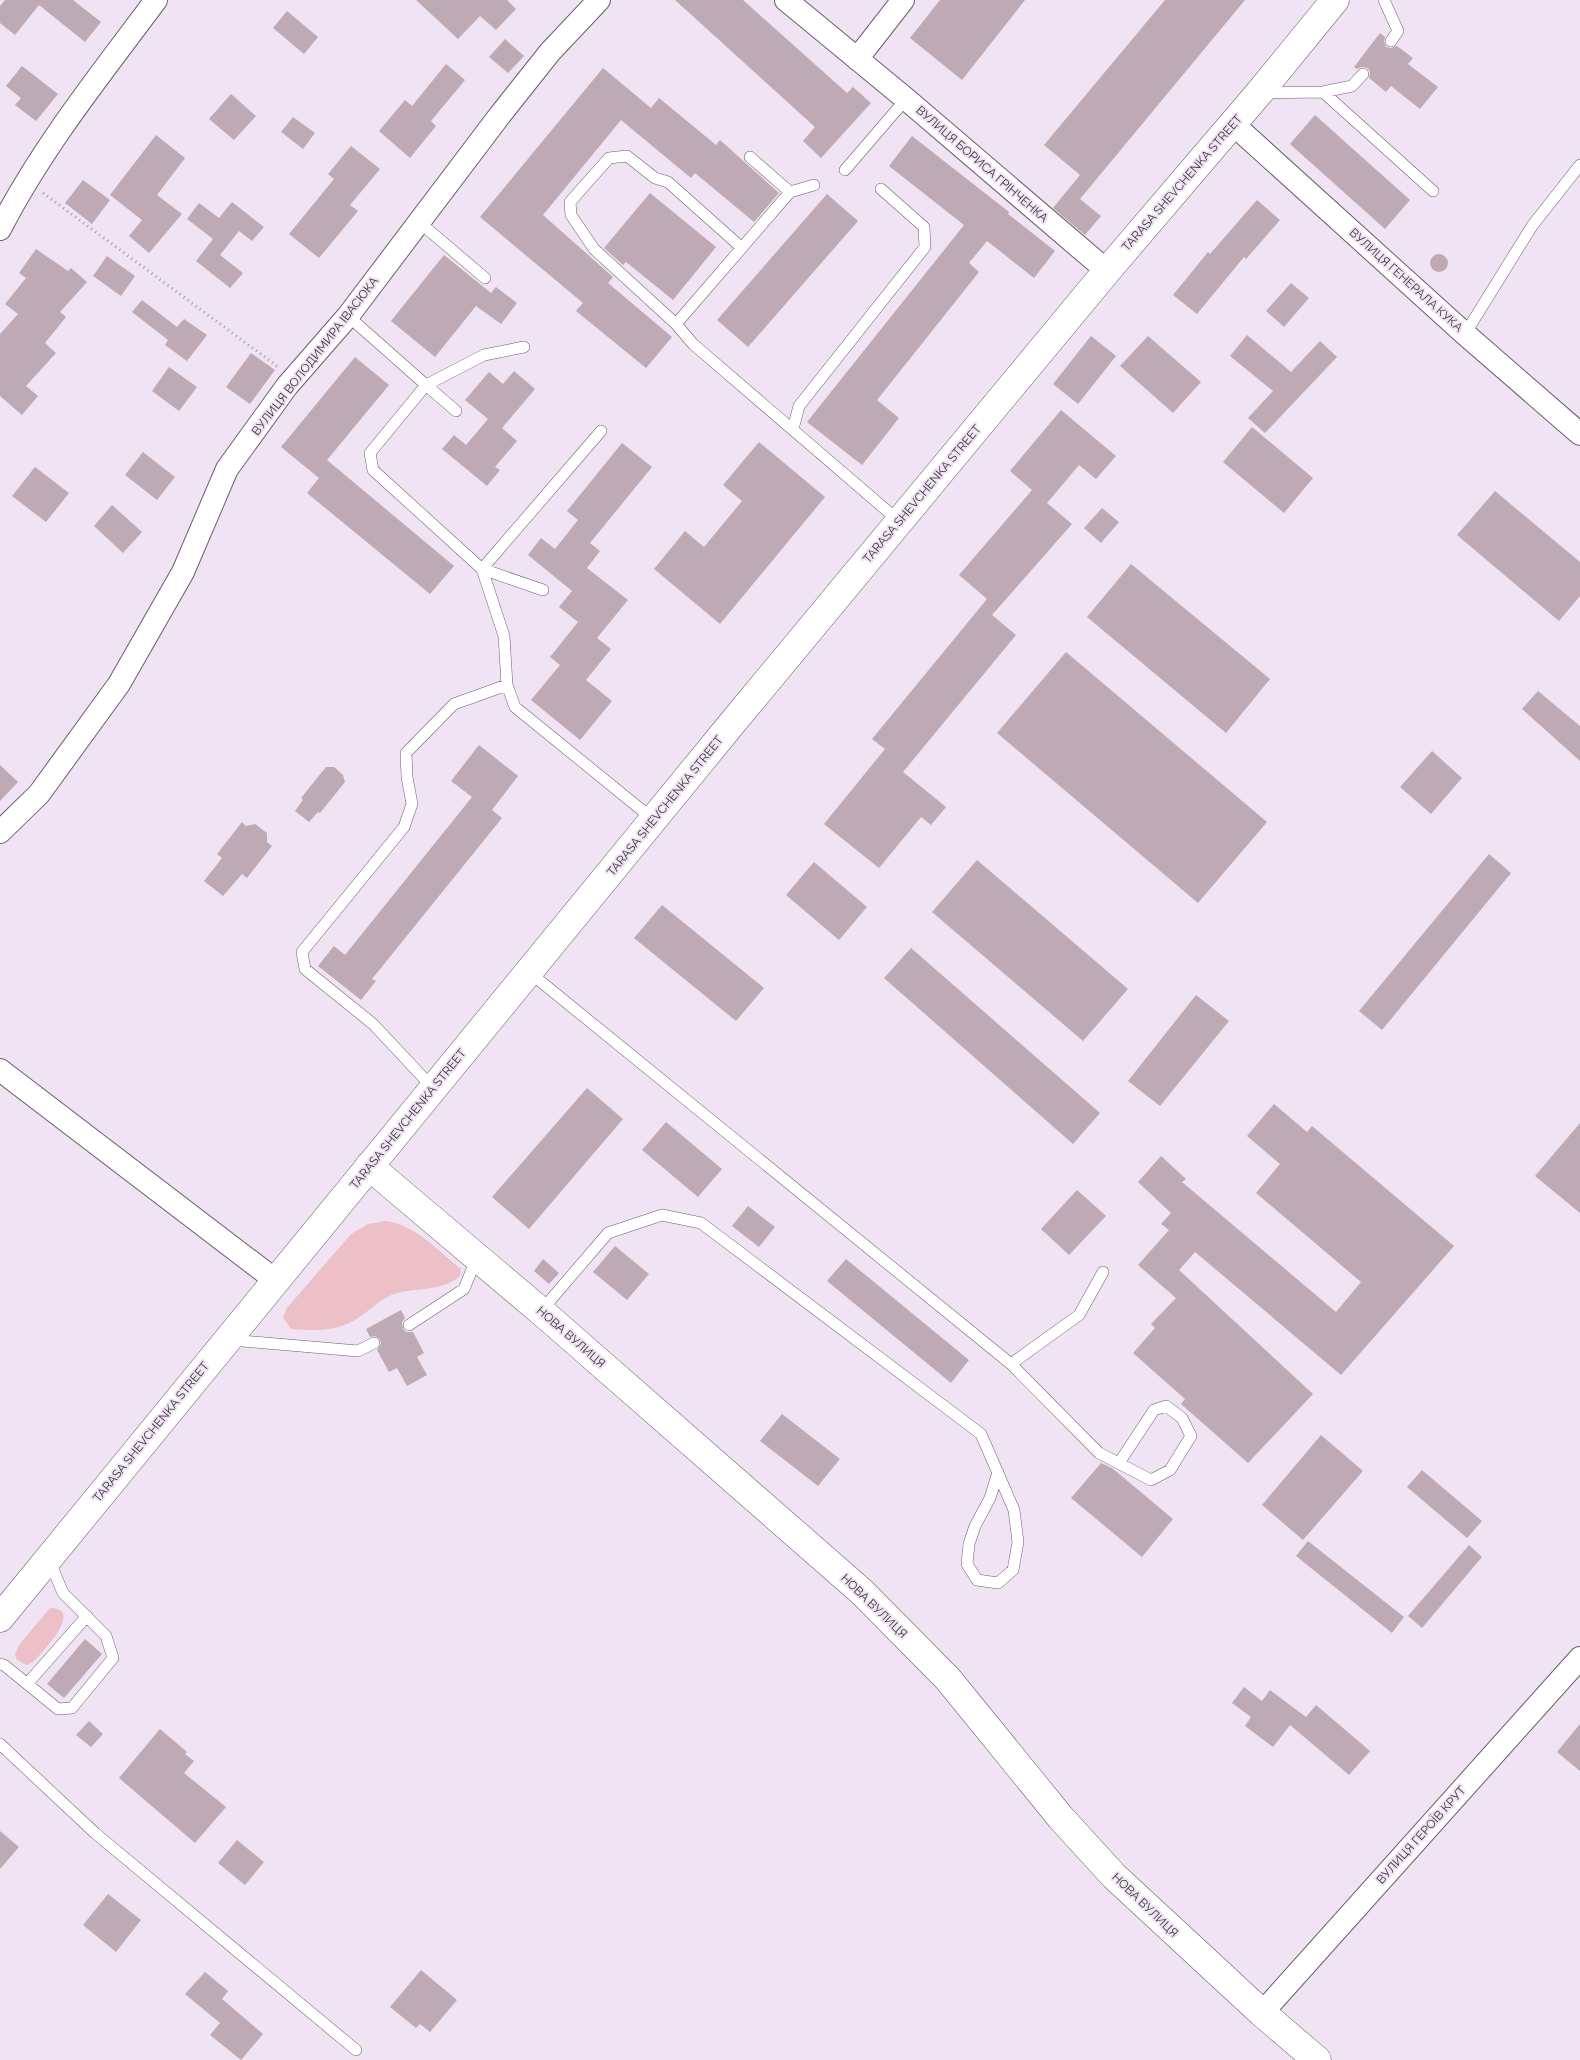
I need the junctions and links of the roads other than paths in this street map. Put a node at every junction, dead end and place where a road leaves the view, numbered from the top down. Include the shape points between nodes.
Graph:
1 (156, 0) edge
2 (599, 0) edge
3 (786, 0) edge
4 (903, 0) edge
5 (1335, 0) edge
6 (1384, 0) edge
7 (1391, 41) dead end
8 (857, 59) junction
9 (1363, 74) dead end
10 (1323, 92) junction
11 (1260, 93) junction
12 (906, 99) junction
13 (1233, 124) junction
14 (750, 157) dead end
15 (1580, 165) edge
16 (846, 170) dead end
17 (814, 185) dead end
18 (881, 189) dead end
19 (1433, 191) dead end
20 (790, 192) junction
21 (419, 222) junction
22 (0, 230) edge
23 (742, 248) junction
24 (1107, 271) junction
25 (485, 278) dead end
26 (348, 316) junction
27 (676, 324) junction
28 (1465, 334) junction
29 (524, 347) dead end
30 (426, 385) junction
31 (456, 411) dead end
32 (792, 429) junction
33 (601, 431) dead end
34 (1580, 434) edge
35 (900, 520) junction
36 (482, 570) junction
37 (543, 590) dead end
38 (507, 685) junction
39 (654, 820) junction
40 (0, 832) edge
41 (529, 972) junction
42 (0, 1070) edge
43 (433, 1088) junction
44 (370, 1166) junction
45 (477, 1257) junction
46 (1103, 1272) dead end
47 (275, 1280) junction
48 (541, 1311) junction
49 (409, 1325) dead end
50 (227, 1339) junction
51 (374, 1344) dead end
52 (1011, 1364) junction
53 (1119, 1463) junction
54 (998, 1472) junction
55 (48, 1558) junction
56 (87, 1616) junction
57 (0, 1618) edge
58 (1580, 1658) edge
59 (0, 1664) edge
60 (27, 1684) junction
61 (0, 1744) edge
62 (1262, 2013) junction
63 (356, 2050) dead end
64 (1317, 2060) edge

1 - 22 street via 57,134
2 - 21 street, ВУЛИЦЯ ВОЛОДИМИРА ІВАСЮКА via 550,52
3 - 8 street, ВУЛИЦЯ БОРИСА ГРІНЧЕНКА
4 - 8 street
5 - 11 main road, TARASA SHEVCHENKA STREET
6 - 7 lane via 1398,31
8 - 12 street, ВУЛИЦЯ БОРИСА ГРІНЧЕНКА
9 - 10 lane via 1352,86
10 - 11 lane
10 - 19 lane
11 - 13 main road, TARASA SHEVCHENKA STREET
12 - 16 lane
12 - 24 street, ВУЛИЦЯ БОРИСА ГРІНЧЕНКА
13 - 24 main road, TARASA SHEVCHENKA STREET
13 - 28 street, ВУЛИЦЯ ГЕНЕРАЛА КУКА
14 - 20 lane
15 - 28 lane via 1532,226
17 - 20 lane
18 - 32 lane via 924,227 925,247 799,406
20 - 23 lane
21 - 25 lane
21 - 26 street, ВУЛИЦЯ ВОЛОДИМИРА ІВАСЮКА
23 - 27 lane
23 - 27 lane via 668,182 656,178 627,156 609,158 576,195 570,202 571,215 594,249
24 - 35 main road, TARASA SHEVCHENKA STREET
26 - 30 lane
26 - 40 street, ВУЛИЦЯ ВОЛОДИМИРА ІВАСЮКА via 294,379 227,469 183,572 119,684 39,794
27 - 32 lane via 693,344
28 - 34 street, ВУЛИЦЯ ГЕНЕРАЛА КУКА
29 - 30 lane via 484,355
30 - 31 lane
30 - 36 lane via 370,452 373,470
32 - 35 lane
33 - 36 lane
35 - 39 main road, TARASA SHEVCHENKA STREET
36 - 37 lane
36 - 38 lane via 504,636
38 - 39 lane via 515,707
38 - 43 lane via 454,704 406,753 412,804 404,827 302,952 305,969 373,1024
39 - 41 main road, TARASA SHEVCHENKA STREET
41 - 43 main road, TARASA SHEVCHENKA STREET
41 - 52 lane
42 - 47 street
43 - 44 main road, TARASA SHEVCHENKA STREET
44 - 45 main road, НОВА ВУЛИЦЯ
44 - 47 main road, TARASA SHEVCHENKA STREET
45 - 48 main road, НОВА ВУЛИЦЯ
45 - 49 lane via 464,1289
46 - 52 lane via 1079,1315
47 - 50 main road, TARASA SHEVCHENKA STREET
48 - 54 lane via 608,1233 662,1215 701,1223 981,1434
48 - 62 main road, НОВА ВУЛИЦЯ via 862,1592 948,1678 1061,1818 1114,1876
50 - 51 lane via 358,1351
50 - 55 main road, TARASA SHEVCHENKA STREET
52 - 53 lane via 1099,1453
53 - 53 lane via 1151,1480 1170,1470 1191,1436 1182,1418 1166,1406 1154,1410
54 - 54 lane via 1014,1510 1018,1542 1013,1570 998,1583 977,1580 967,1564 975,1526 990,1498
55 - 56 lane via 63,1593
55 - 57 main road, TARASA SHEVCHENKA STREET
56 - 60 lane
56 - 60 lane via 106,1636 113,1658 72,1708 58,1709
58 - 62 street, ВУЛИЦЯ ГЕРОЇВ КРУТ
59 - 60 lane
61 - 63 lane via 95,1833
62 - 64 main road, НОВА ВУЛИЦЯ

